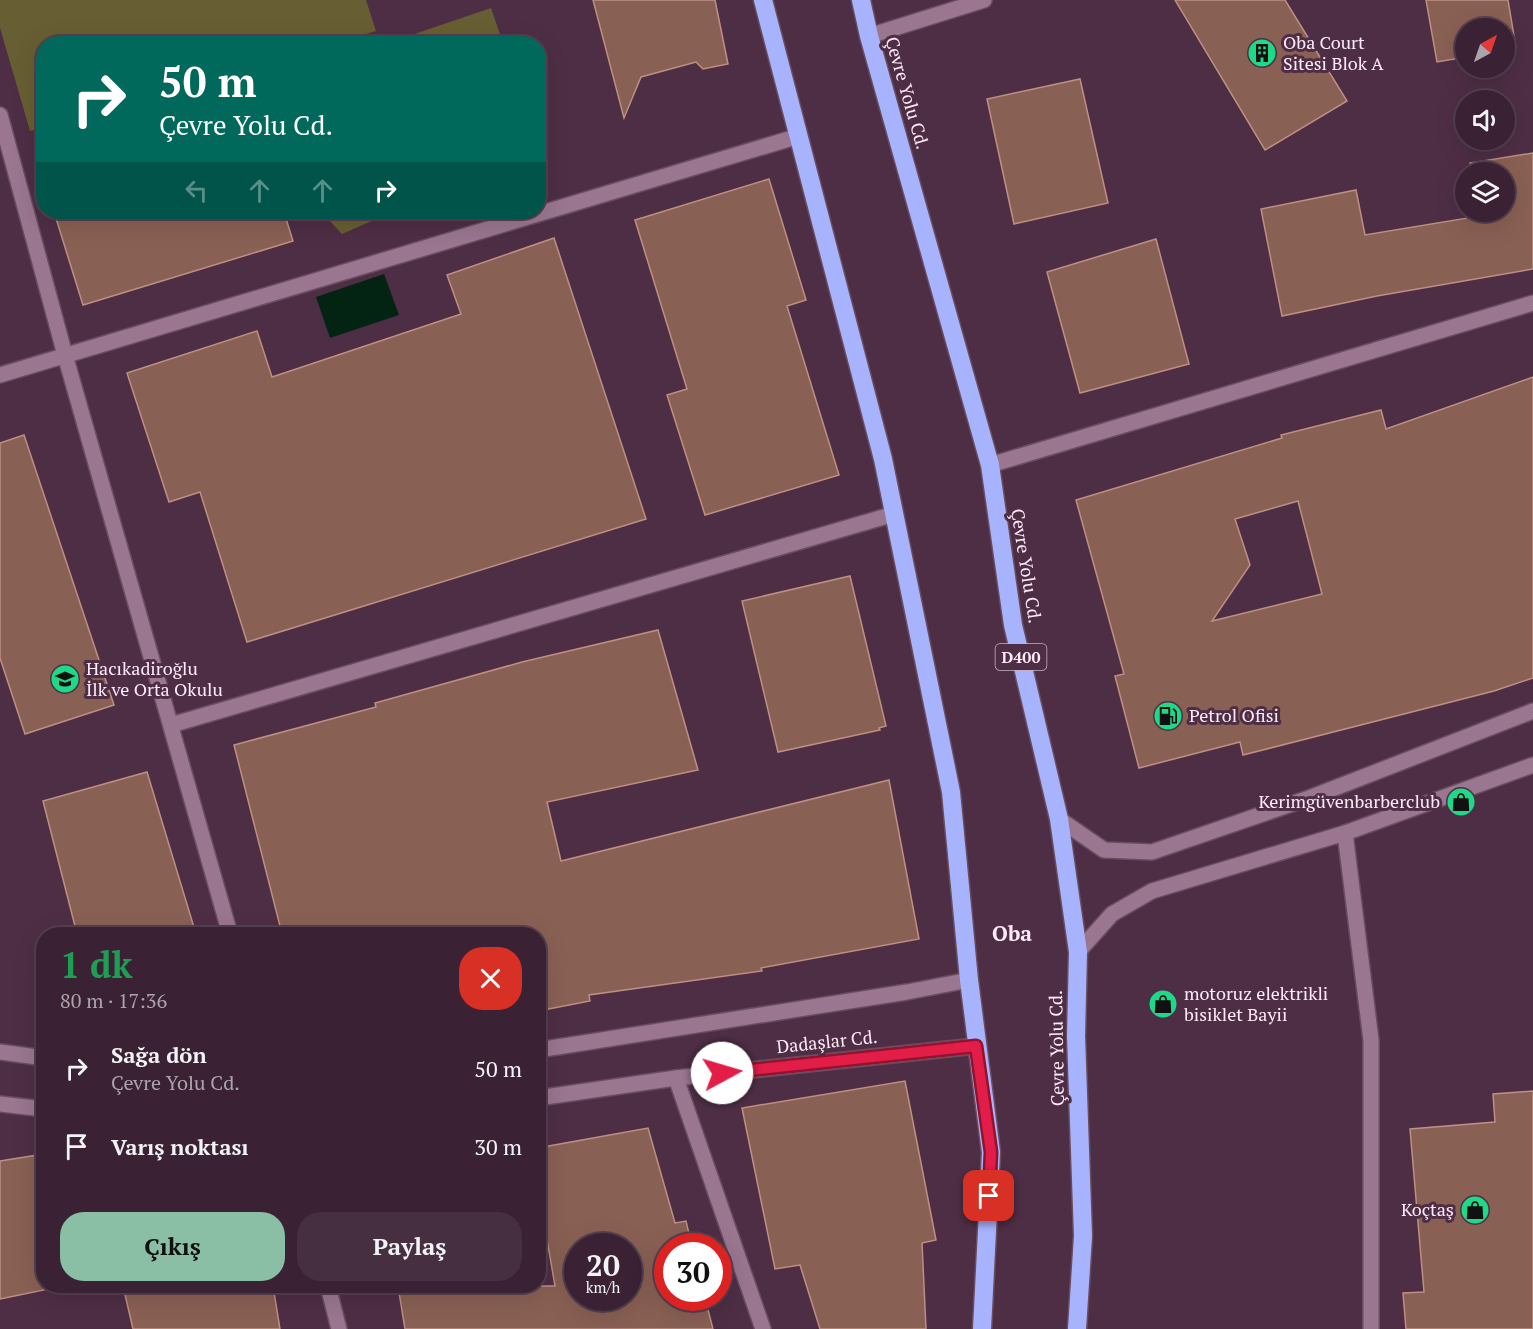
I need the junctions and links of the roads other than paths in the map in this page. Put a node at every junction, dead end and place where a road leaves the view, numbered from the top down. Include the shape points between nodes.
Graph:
1 (763, 0) edge
2 (861, 0) edge
3 (984, 0) edge
4 (869, 36) junction
5 (0, 115) edge
6 (798, 136) junction
7 (546, 211) edge
8 (520, 219) edge
9 (1533, 303) edge
10 (65, 355) junction
11 (0, 375) edge
12 (990, 465) junction
13 (894, 514) junction
14 (1533, 711) edge
15 (171, 725) junction
16 (1533, 765) edge
17 (1059, 819) junction
18 (1345, 833) junction
19 (229, 927) edge
20 (1078, 952) junction
21 (969, 980) junction
22 (976, 1046) junction
23 (546, 1049) edge
24 (0, 1052) edge
25 (36, 1057) edge
26 (676, 1078) junction
27 (546, 1097) edge
28 (0, 1104) edge
29 (36, 1108) edge
30 (330, 1293) edge
31 (339, 1329) edge
32 (763, 1329) edge
33 (982, 1329) edge
34 (1077, 1329) edge
35 (1371, 1329) edge

1 - 6 highway
2 - 4 highway, Çevre Yolu Cd. / D400
3 - 4 street
4 - 12 highway, Çevre Yolu Cd. / D400
5 - 10 street
6 - 7 street
6 - 13 highway
8 - 10 street
9 - 12 street
10 - 11 street
10 - 15 street
12 - 17 highway, Çevre Yolu Cd. / D400 via 1013,625
13 - 15 street
13 - 21 highway via 951,792
14 - 17 street via 1309,798 1152,852 1104,850
15 - 19 street
16 - 18 street
17 - 20 highway, Çevre Yolu Cd. / D400
18 - 20 street via 1152,891 1112,914
18 - 35 street via 1371,1040
20 - 34 highway, Çevre Yolu Cd. / D400 via 1076,1036 1083,1236
21 - 22 highway
21 - 23 street, Dadaşlar Cd.
22 - 26 street, Dadaşlar Cd.
22 - 33 highway via 991,1152
24 - 25 street
26 - 27 street, Dadaşlar Cd.
26 - 32 street
28 - 29 street
30 - 31 street

